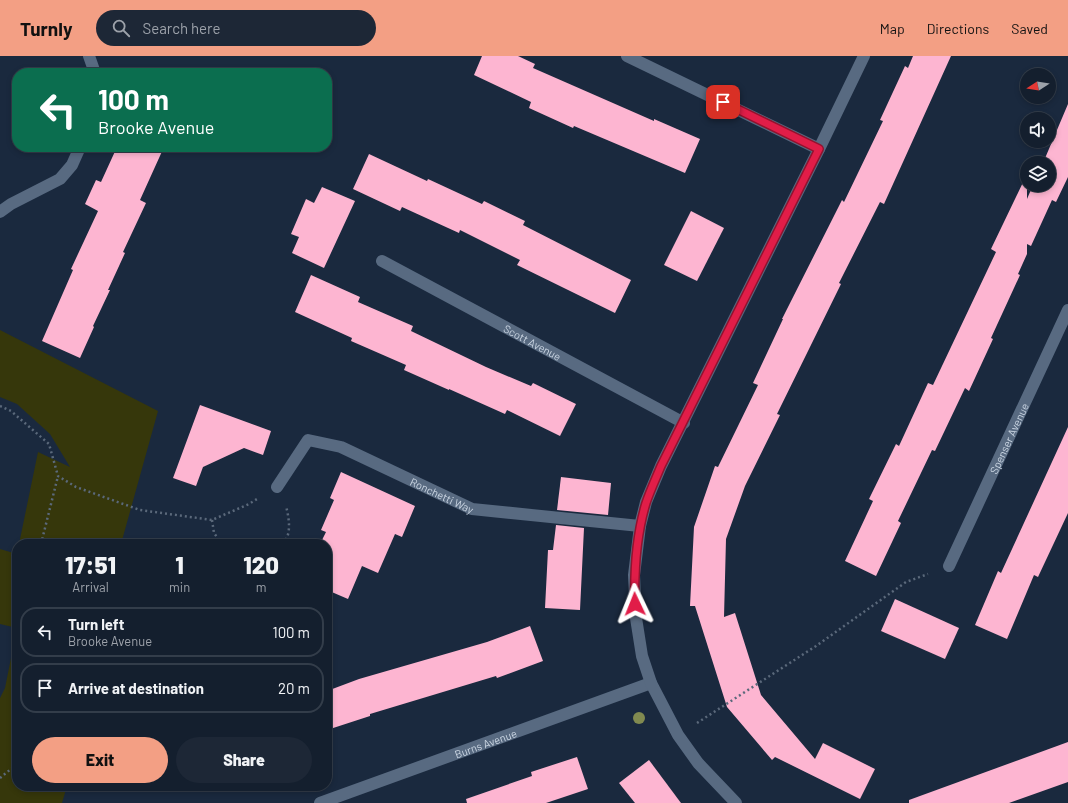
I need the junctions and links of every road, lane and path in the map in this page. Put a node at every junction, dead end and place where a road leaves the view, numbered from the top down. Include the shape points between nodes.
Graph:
1 (89, 56) edge
2 (628, 56) edge
3 (864, 56) edge
4 (93, 68) edge
5 (819, 149) junction
6 (78, 152) edge
7 (0, 212) edge
8 (382, 261) dead end
9 (1068, 310) edge
10 (0, 406) edge
11 (684, 423) junction
12 (58, 476) junction
13 (275, 489) junction
14 (212, 520) junction
15 (640, 526) junction
16 (43, 539) edge
17 (218, 539) edge
18 (286, 539) edge
19 (949, 566) joint
20 (651, 683) junction
21 (678, 735) junction
22 (12, 768) edge
23 (0, 778) edge
24 (320, 803) edge
25 (736, 803) edge

1 - 4 street
2 - 5 street
3 - 5 street
5 - 11 street
6 - 7 street via 72,165 60,179
8 - 11 street, Scott Avenue
9 - 19 street, Spenser Avenue
10 - 12 path via 11,411 49,444
11 - 15 street via 661,466 646,502
12 - 14 path via 76,487 140,510
12 - 16 path
13 - 14 path
13 - 15 street, Ronchetti Way via 308,440 341,447 472,509
13 - 18 path via 285,502 290,522
14 - 17 path via 214,533
15 - 20 street via 634,575 636,618 642,656
19 - 21 path via 906,582 816,646
20 - 21 street
20 - 24 street, Burns Avenue
21 - 25 street via 698,763
22 - 23 path

